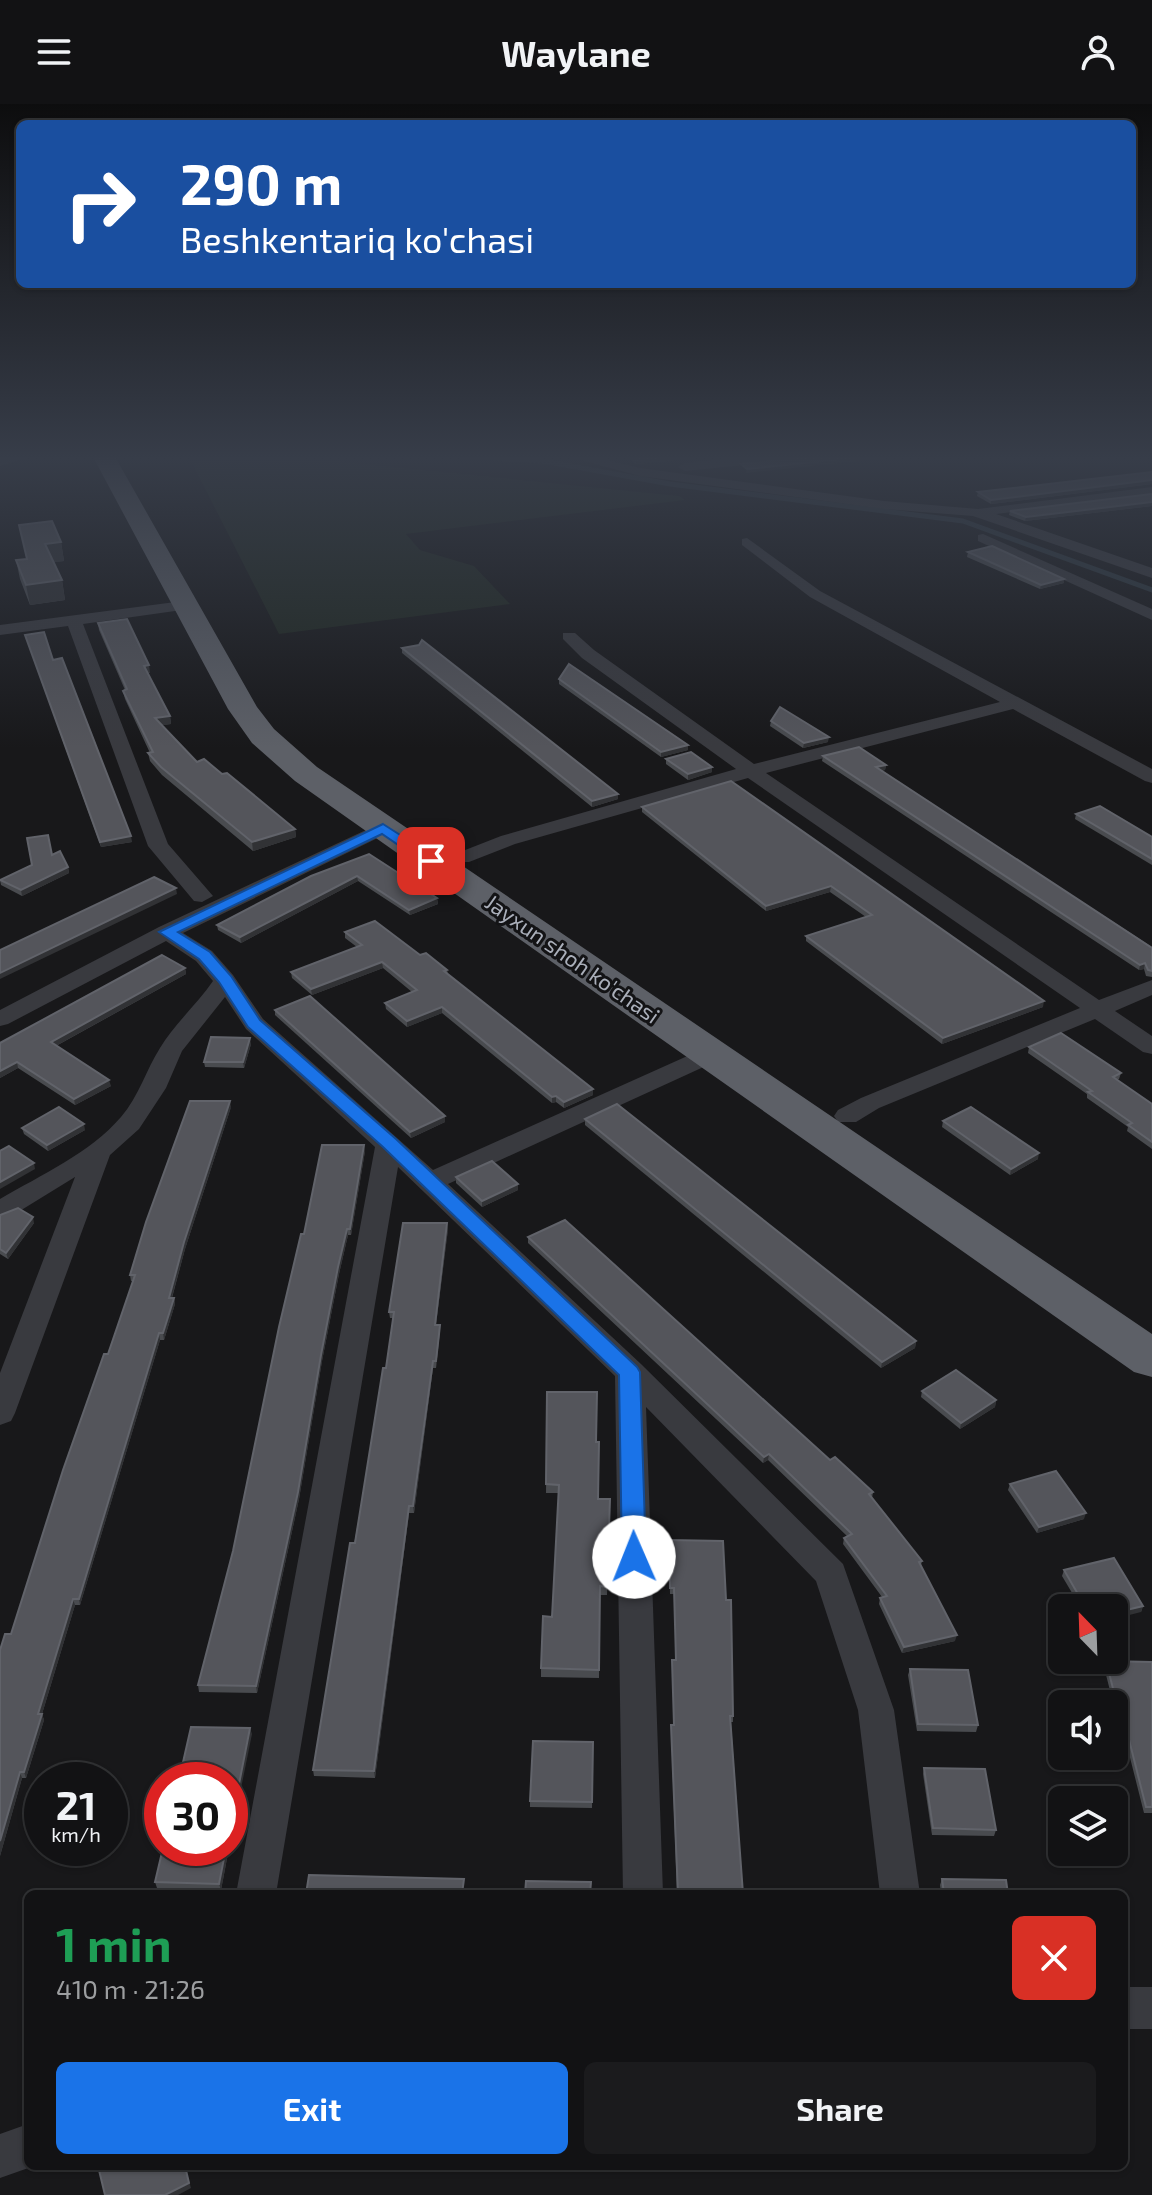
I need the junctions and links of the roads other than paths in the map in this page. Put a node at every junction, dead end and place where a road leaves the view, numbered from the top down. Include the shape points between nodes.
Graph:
1 (155, 553) edge
2 (178, 553) edge
3 (761, 553) edge
4 (1015, 553) edge
5 (1093, 553) edge
6 (1152, 573) edge
7 (183, 606) junction
8 (1152, 615) edge
9 (74, 620) junction
10 (0, 630) edge
11 (569, 636) dead end
12 (1015, 703) junction
13 (751, 771) junction
14 (1152, 777) edge
15 (383, 828) junction
16 (462, 858) junction
17 (202, 896) dead end
18 (167, 932) junction
19 (225, 980) junction
20 (1152, 987) edge
21 (1096, 1009) junction
22 (0, 1019) edge
23 (1152, 1047) edge
24 (712, 1054) junction
25 (847, 1116) junction
26 (389, 1143) junction
27 (98, 1152) junction
28 (430, 1182) junction
29 (0, 1211) edge
30 (1152, 1322) edge
31 (1152, 1359) edge
32 (630, 1372) junction
33 (0, 1413) edge
34 (257, 1890) edge
35 (643, 1890) edge
36 (899, 1890) edge
37 (1128, 2008) edge
38 (1152, 2008) edge
39 (24, 2147) edge
40 (0, 2156) edge

1 - 7 highway, Jayxun shoh ko'chasi
2 - 16 highway, Jayxun shoh ko'chasi via 265,698 289,727 386,806
3 - 12 street via 815,594
4 - 8 street
5 - 6 street
7 - 9 street
7 - 15 highway, Jayxun shoh ko'chasi via 263,736
9 - 10 street
9 - 17 street via 158,846
11 - 13 street
12 - 13 street
12 - 14 street
13 - 16 street
13 - 21 street
15 - 18 street
15 - 24 highway, Jayxun shoh ko'chasi
16 - 25 highway, Jayxun shoh ko'chasi
18 - 19 street via 204,956
18 - 22 street
19 - 26 street via 254,1024
19 - 27 street via 171,1049 154,1088 130,1123
20 - 21 street
21 - 23 street
21 - 25 street
24 - 28 street
24 - 31 highway, Jayxun shoh ko'chasi
25 - 30 highway, Jayxun shoh ko'chasi
26 - 28 street
26 - 34 street
27 - 29 street
27 - 33 street
28 - 32 street
32 - 35 street
32 - 36 street via 831,1574 876,1710
37 - 38 street
39 - 40 street

